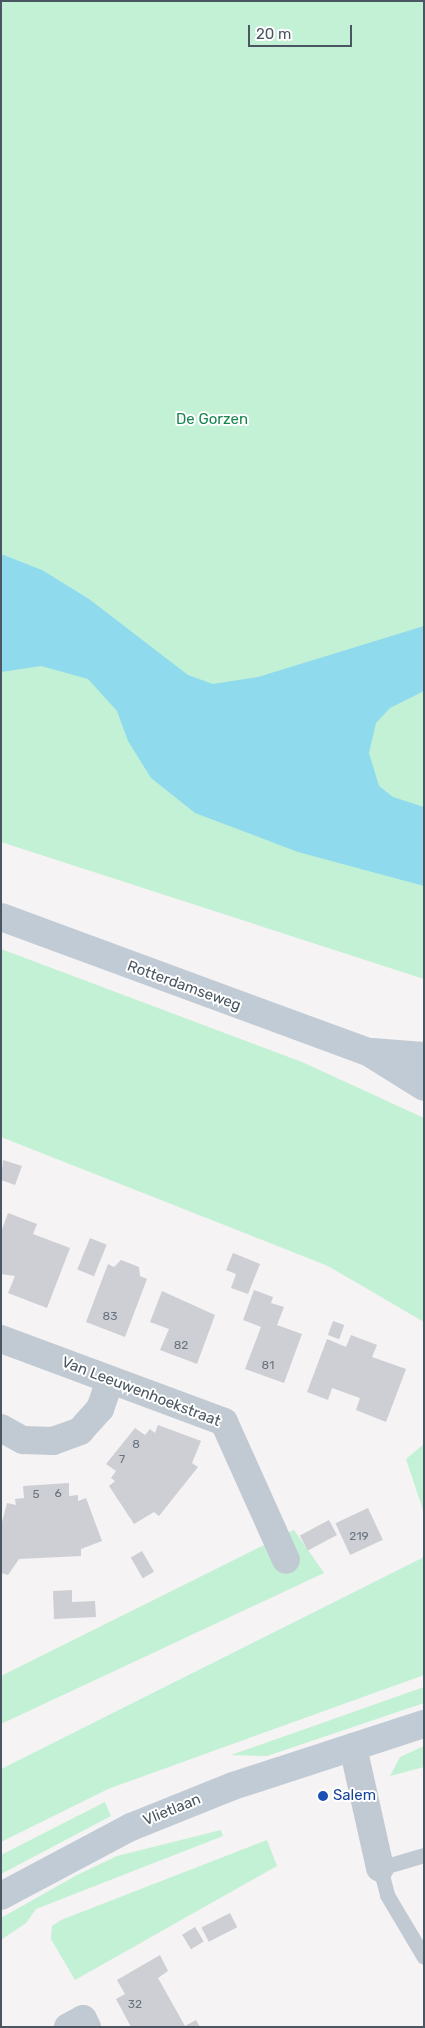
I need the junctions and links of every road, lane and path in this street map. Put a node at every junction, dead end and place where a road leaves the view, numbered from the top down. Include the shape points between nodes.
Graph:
1 (1, 917) edge
2 (368, 1052) junction
3 (424, 1056) edge
4 (424, 1087) edge
5 (1, 1339) edge
6 (110, 1380) junction
7 (1, 1428) edge
8 (286, 1560) dead end
9 (424, 1724) edge
10 (352, 1747) junction
11 (424, 1855) edge
12 (380, 1868) junction
13 (1, 1896) edge
14 (424, 1957) edge
15 (68, 2027) edge
16 (87, 2027) edge

1 - 2 main road, Rotterdamseweg
2 - 3 main road, Rotterdamseweg
2 - 4 main road, Rotterdamseweg
5 - 6 street, Van Leeuwenhoekstraat
6 - 7 street via 100,1409 80,1431 53,1441 23,1440
6 - 8 street, Van Leeuwenhoekstraat via 224,1422
9 - 10 main road, Vlietlaan
10 - 12 street
10 - 13 main road, Vlietlaan via 233,1786 130,1827
11 - 12 lane
12 - 14 lane via 387,1895
15 - 16 street via 83,2019

